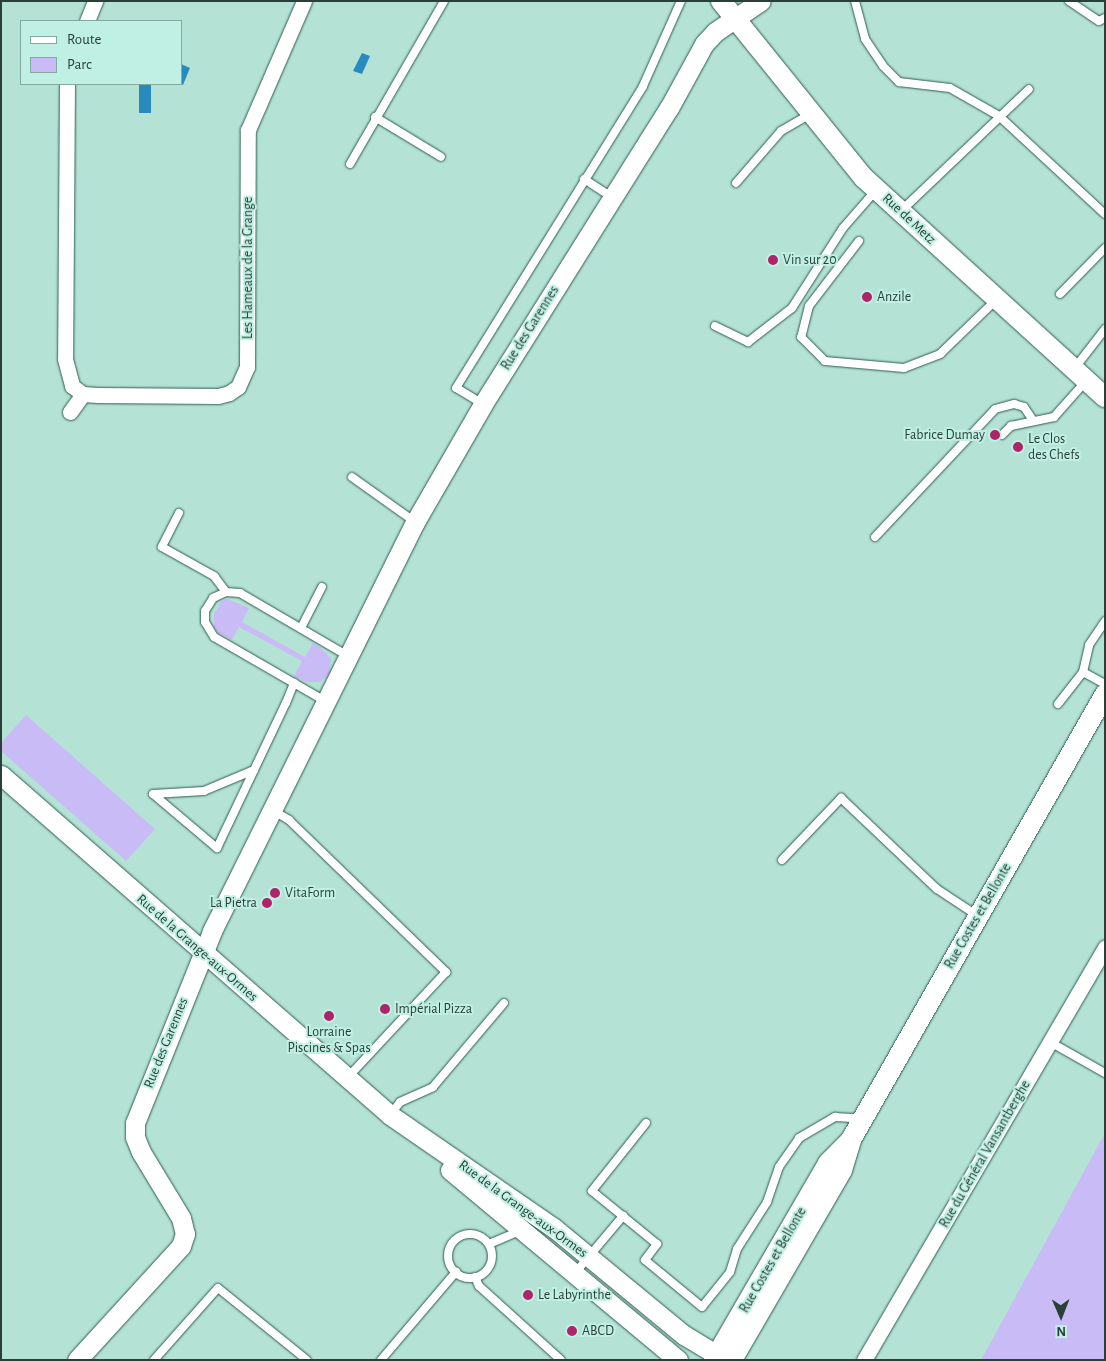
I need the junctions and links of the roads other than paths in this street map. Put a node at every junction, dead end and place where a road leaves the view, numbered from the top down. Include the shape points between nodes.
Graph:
1 (95, 1) edge
2 (304, 1) edge
3 (444, 1) edge
4 (682, 1) edge
5 (721, 1) edge
6 (761, 1) edge
7 (855, 1) edge
8 (1069, 1) edge
9 (738, 7) edge
10 (1105, 18) edge
11 (87, 20) edge
12 (67, 85) edge
13 (1029, 89) dead end
14 (812, 113) junction
15 (999, 116) junction
16 (375, 117) junction
17 (441, 157) dead end
18 (350, 164) dead end
19 (584, 179) junction
20 (736, 183) dead end
21 (877, 190) junction
22 (612, 197) junction
23 (901, 212) junction
24 (1105, 214) edge
25 (859, 241) dead end
26 (1105, 248) edge
27 (1060, 294) dead end
28 (996, 300) junction
29 (715, 326) dead end
30 (1105, 329) edge
31 (1079, 375) junction
32 (83, 394) junction
33 (1105, 398) edge
34 (483, 404) junction
35 (70, 412) dead end
36 (1032, 419) junction
37 (1002, 435) dead end
38 (352, 477) dead end
39 (179, 513) dead end
40 (415, 522) junction
41 (875, 537) dead end
42 (322, 587) dead end
43 (226, 592) junction
44 (1105, 621) edge
45 (301, 628) junction
46 (348, 656) junction
47 (1083, 672) junction
48 (294, 683) junction
49 (1105, 684) edge
50 (1105, 694) edge
51 (325, 701) junction
52 (1058, 704) dead end
53 (254, 770) junction
54 (1, 775) edge
55 (272, 810) junction
56 (782, 860) dead end
57 (978, 916) junction
58 (1105, 947) edge
59 (203, 953) junction
60 (504, 1003) dead end
61 (1050, 1042) junction
62 (1105, 1073) edge
63 (346, 1079) junction
64 (392, 1117) junction
65 (646, 1124) dead end
66 (856, 1131) junction
67 (535, 1215) junction
68 (623, 1216) junction
69 (523, 1230) junction
70 (489, 1244) junction
71 (589, 1256) junction
72 (456, 1272) junction
73 (575, 1273) junction
74 (475, 1277) junction
75 (298, 1353) junction
76 (721, 1359) edge
77 (77, 1360) edge
78 (154, 1360) edge
79 (293, 1360) edge
80 (307, 1360) edge
81 (381, 1360) edge
82 (561, 1360) edge
83 (678, 1360) edge
84 (864, 1360) edge

1 - 11 street
2 - 32 street, Les Hameaux de la Grange via 248,130 247,367 244,377 238,387 218,396
3 - 16 lane
4 - 19 lane via 643,86
5 - 9 main road, Rue de Metz
6 - 9 street, Rue des Garennes
7 - 15 lane via 866,39 883,66 899,82 950,88
8 - 10 lane via 1099,21
9 - 14 main road, Rue de Metz
9 - 22 street, Rue des Garennes via 704,44 669,108
12 - 32 street via 65,359 72,386
13 - 15 lane
14 - 20 lane via 781,131
14 - 21 main road, Rue de Metz
15 - 23 lane via 912,197
15 - 24 lane
16 - 17 lane
16 - 18 lane
19 - 22 lane
19 - 34 lane via 456,388
21 - 23 main road, Rue de Metz
21 - 29 lane via 842,228 792,308 748,342
22 - 34 street, Rue des Garennes
23 - 28 main road, Rue de Metz
25 - 28 lane via 809,306 800,337 825,361 904,368 940,354
26 - 27 lane
28 - 31 main road, Rue de Metz
30 - 31 lane
31 - 33 main road, Rue de Metz
31 - 36 lane via 1054,416
32 - 35 street
34 - 40 street, Rue des Garennes
36 - 37 lane via 1010,426
36 - 41 lane via 1024,407 1014,404 994,409
38 - 40 lane
39 - 43 lane via 162,547 214,576
40 - 46 street, Rue des Garennes
42 - 45 lane
43 - 45 lane via 240,593
43 - 48 lane via 213,598 205,611 205,622 214,638
44 - 47 lane via 1089,645
45 - 46 lane
46 - 51 street, Rue des Garennes
47 - 49 lane
47 - 52 lane
48 - 51 lane
48 - 53 lane
50 - 57 main road, Rue Costes et Bellonte
51 - 55 street, Rue des Garennes
53 - 53 lane via 217,848 153,794 204,791
54 - 59 street, Rue de la Grange-aux-Ormes
55 - 59 street, Rue des Garennes
55 - 63 lane via 289,820 446,972
56 - 57 lane via 841,798 938,890
57 - 66 main road, Rue Costes et Bellonte
58 - 61 street, Rue du Général Vansantberghe
59 - 63 street, Rue de la Grange-aux-Ormes
59 - 77 street, Rue des Garennes via 135,1130 141,1152 181,1218 185,1234 181,1246
60 - 64 lane via 433,1087 400,1102
61 - 62 lane
61 - 84 street, Rue du Général Vansantberghe
63 - 64 street, Rue de la Grange-aux-Ormes
64 - 67 street, Rue de la Grange-aux-Ormes
64 - 69 street, Rue de la Grange-aux-Ormes
65 - 68 lane via 592,1192
66 - 68 lane via 852,1118 835,1118 800,1138 779,1167 767,1202 737,1249 735,1263 702,1307 645,1260 657,1244
66 - 76 main road, Rue Costes et Bellonte via 828,1163
67 - 69 lane
67 - 71 street, Rue de la Grange-aux-Ormes
68 - 71 lane
69 - 70 lane
69 - 73 street, Rue de la Grange-aux-Ormes
70 - 72 lane via 478,1235 456,1239 449,1259
70 - 74 lane via 490,1264
71 - 73 lane
71 - 76 street, Rue de la Grange-aux-Ormes via 684,1335
72 - 74 lane
72 - 81 lane
73 - 83 street, Rue de la Grange-aux-Ormes
74 - 82 lane via 493,1299
75 - 78 lane via 218,1288
75 - 79 lane
75 - 80 lane

